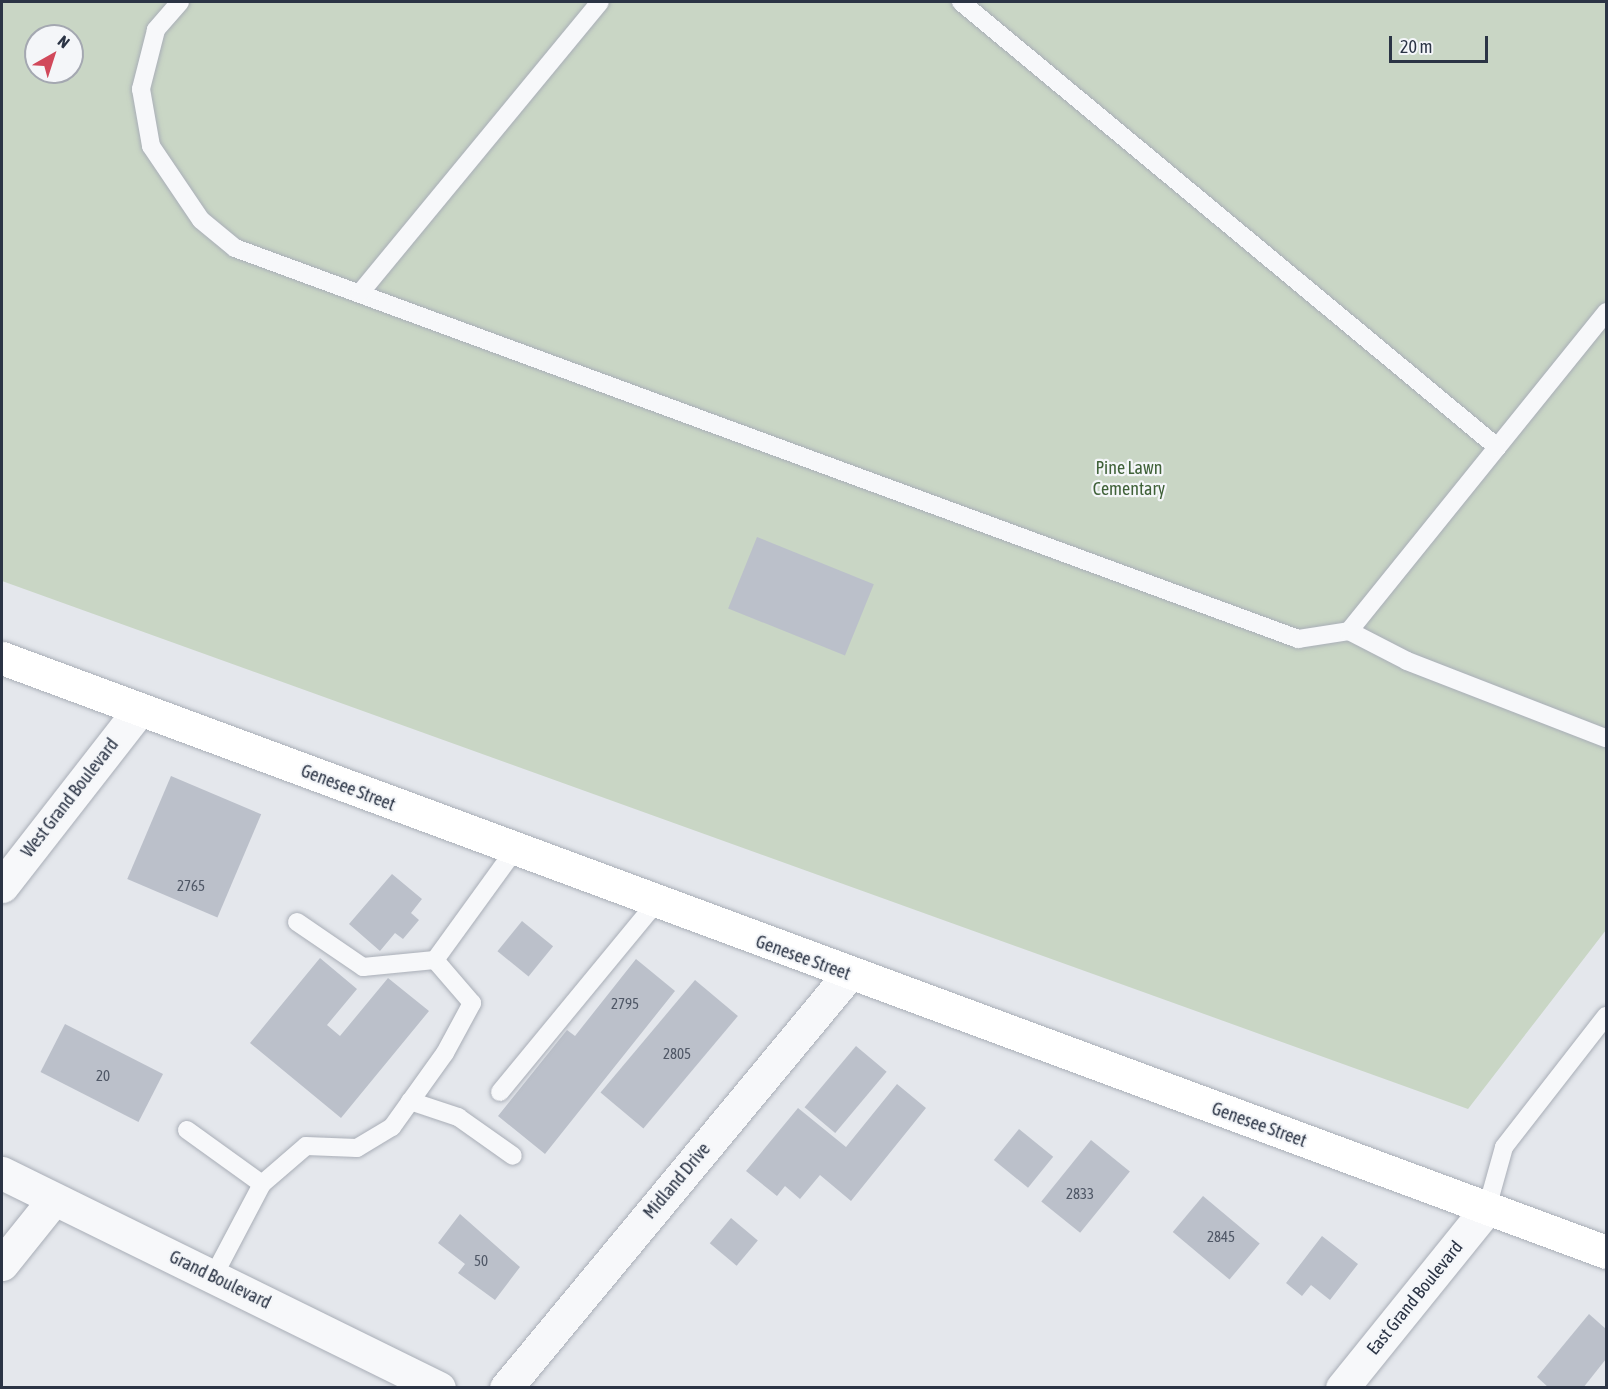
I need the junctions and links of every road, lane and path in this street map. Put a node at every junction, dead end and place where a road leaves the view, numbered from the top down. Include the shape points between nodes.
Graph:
1 (180, 2) edge
2 (600, 2) edge
3 (961, 2) edge
4 (360, 294) junction
5 (1606, 312) edge
6 (1497, 447) junction
7 (1348, 631) junction
8 (2, 658) edge
9 (139, 710) junction
10 (1606, 738) edge
11 (514, 850) junction
12 (2, 886) edge
13 (656, 903) junction
14 (297, 922) dead end
15 (435, 960) junction
16 (848, 975) junction
17 (1606, 1016) edge
18 (500, 1092) dead end
19 (410, 1101) junction
20 (187, 1130) dead end
21 (513, 1156) dead end
22 (2, 1173) edge
23 (262, 1184) junction
24 (54, 1199) junction
25 (1487, 1208) junction
26 (1606, 1252) edge
27 (2, 1264) edge
28 (213, 1277) junction
29 (439, 1388) edge
30 (506, 1388) edge
31 (1342, 1388) edge

1 - 4 lane via 156,30 141,89 151,146 201,220 235,248
2 - 4 lane
3 - 6 lane
4 - 7 lane via 1298,639
5 - 6 lane
6 - 7 lane
7 - 10 lane via 1407,661
8 - 9 main road, Genesee Street
9 - 11 main road, Genesee Street
9 - 12 street, West Grand Boulevard
11 - 13 main road, Genesee Street
11 - 15 lane
13 - 16 main road, Genesee Street
13 - 18 lane
14 - 15 lane via 363,967
15 - 19 lane via 472,1003
16 - 25 main road, Genesee Street
16 - 30 street, Midland Drive
17 - 25 lane via 1504,1147
19 - 21 lane via 458,1117
19 - 23 lane via 392,1127 357,1148 306,1146
20 - 23 lane
22 - 24 street, Grand Boulevard
23 - 28 lane
24 - 27 street
24 - 28 street, Grand Boulevard
25 - 26 main road, Genesee Street
25 - 31 street, East Grand Boulevard
28 - 29 street, Grand Boulevard

